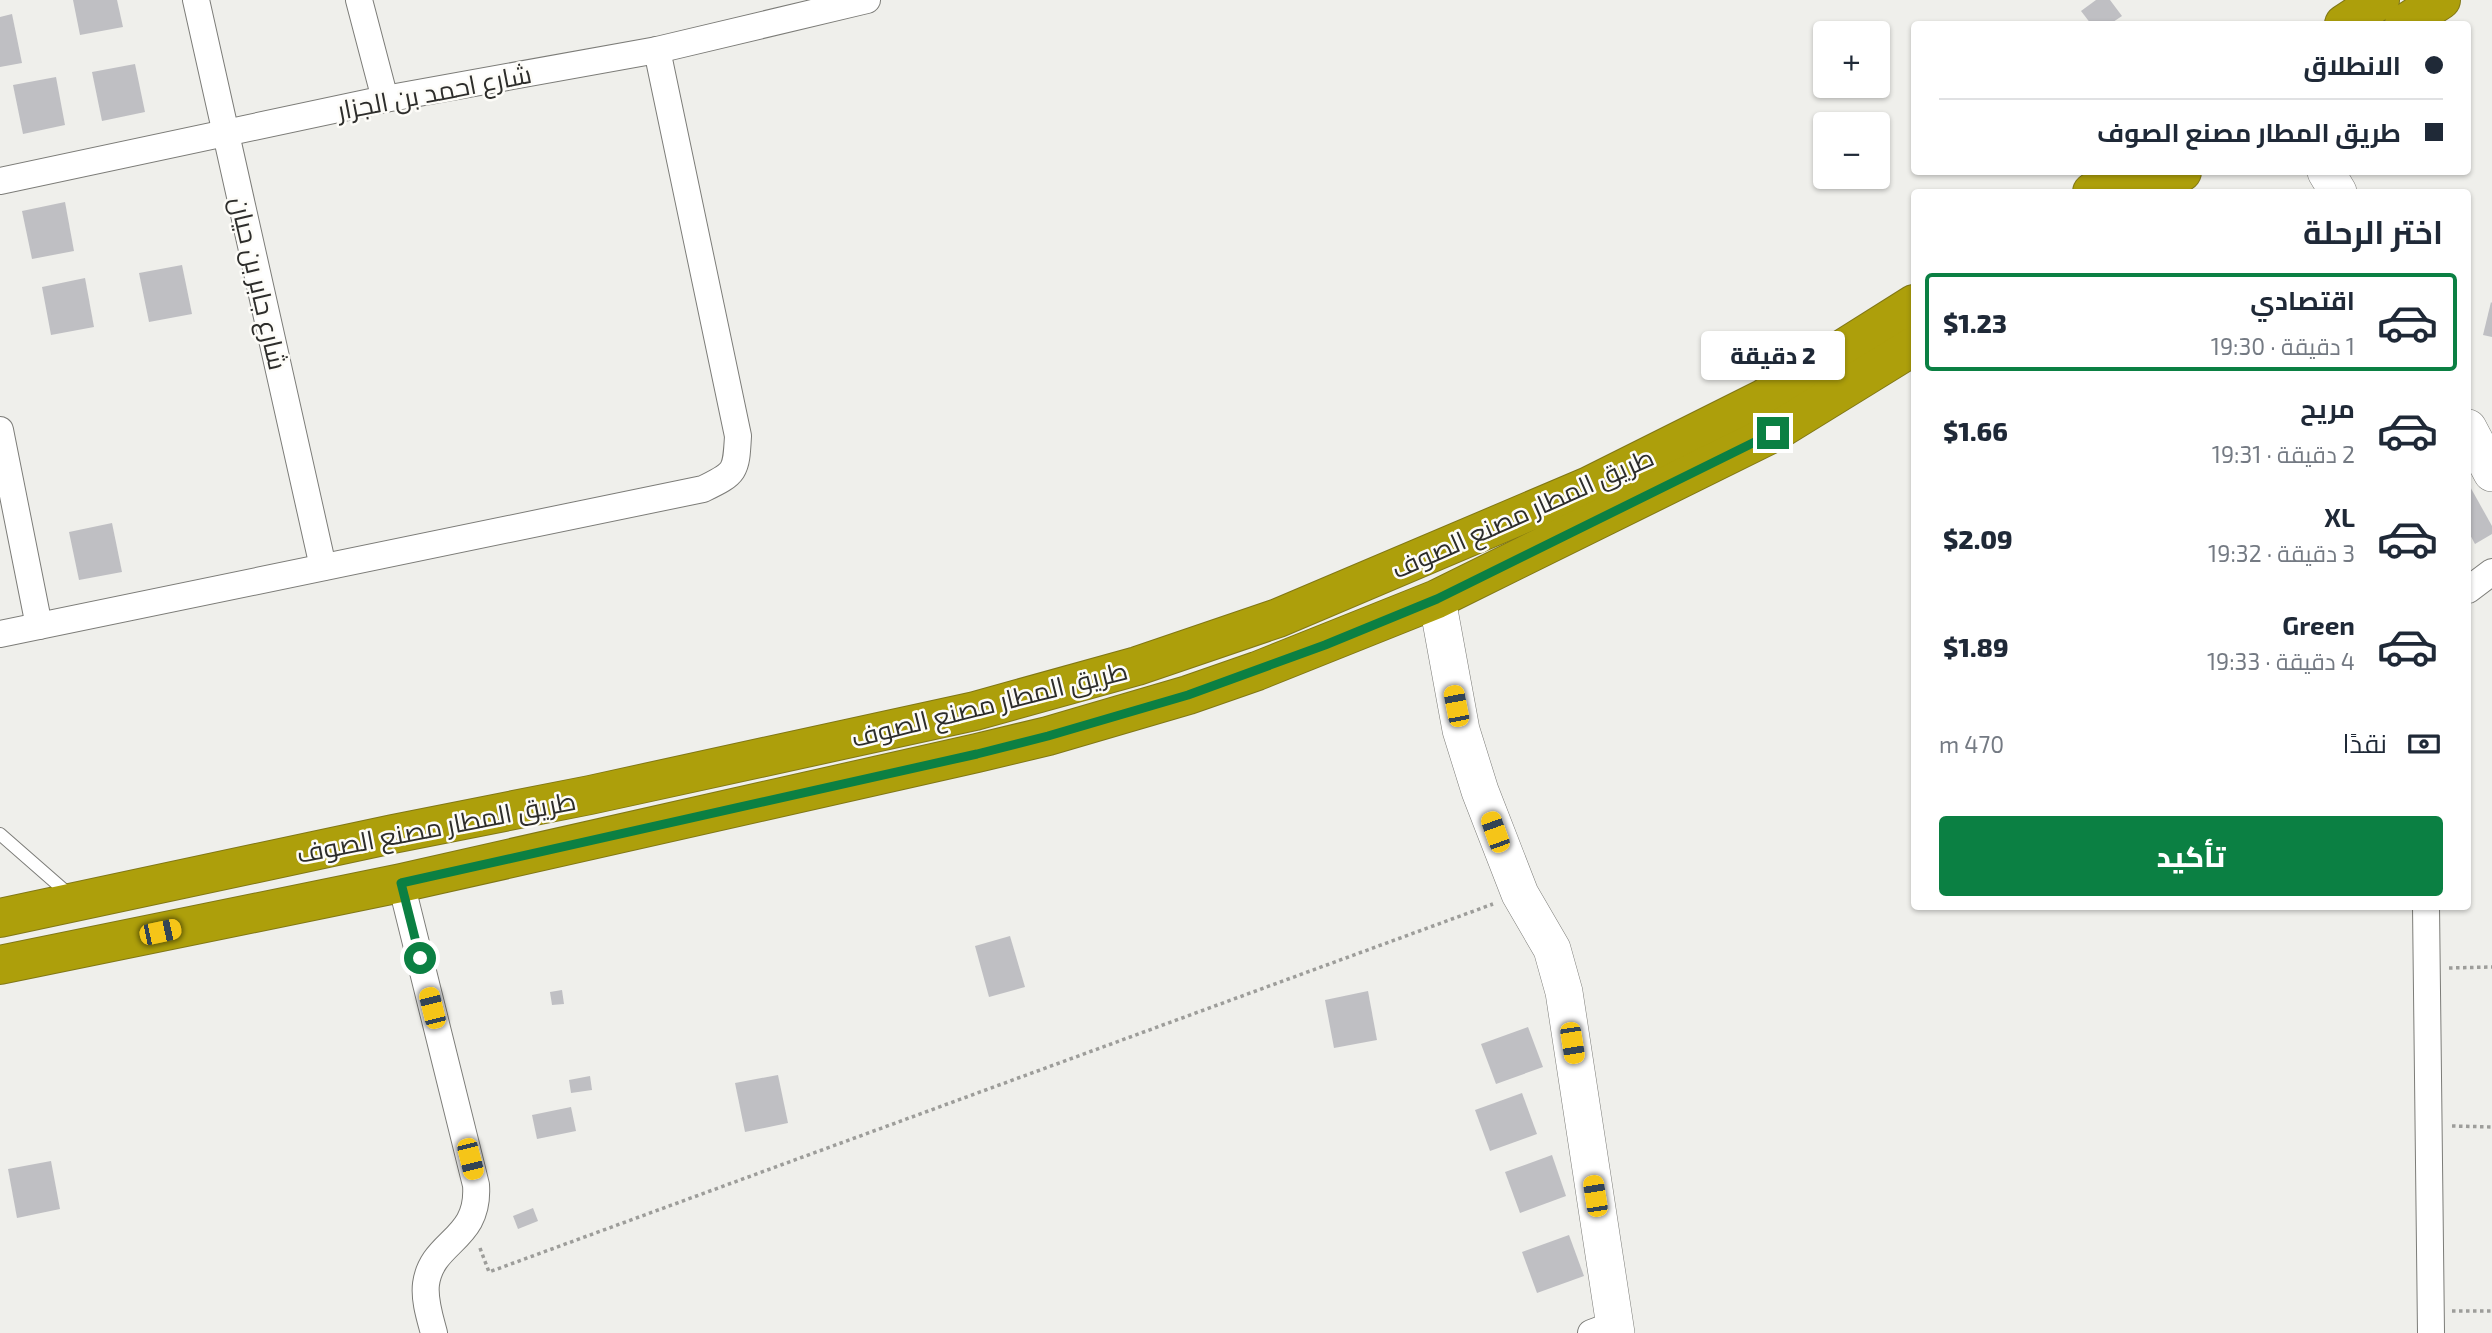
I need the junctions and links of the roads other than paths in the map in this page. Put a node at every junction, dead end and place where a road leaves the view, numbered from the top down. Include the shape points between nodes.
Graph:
1 (196, 0) edge
2 (359, 0) edge
3 (867, 0) edge
4 (2380, 0) edge
5 (2441, 0) edge
6 (2348, 21) edge
7 (2409, 21) edge
8 (657, 50) junction
9 (384, 99) junction
10 (227, 132) junction
11 (2120, 175) edge
12 (2177, 175) edge
13 (0, 181) edge
14 (2097, 189) edge
15 (2155, 189) edge
16 (1911, 306) edge
17 (1911, 348) edge
18 (0, 430) edge
19 (2471, 434) edge
20 (2492, 473) edge
21 (323, 567) junction
22 (2492, 572) edge
23 (2471, 588) edge
24 (1437, 599) junction
25 (39, 626) junction
26 (0, 634) edge
27 (0, 834) edge
28 (401, 883) junction
29 (78, 901) junction
30 (2426, 910) edge
31 (0, 918) edge
32 (0, 965) edge
33 (2431, 1322) edge
34 (1607, 1330) edge
35 (434, 1333) edge

1 - 10 street, شارع جابر بن حيان
2 - 9 street
3 - 8 street, شارع احمد بن الجزار
4 - 6 highway
5 - 7 highway
8 - 9 street, شارع احمد بن الجزار
8 - 21 street via 738,436 733,471 703,489
9 - 10 street, شارع احمد بن الجزار
10 - 13 street, شارع احمد بن الجزار
10 - 21 street, شارع جابر بن حيان
11 - 14 highway
12 - 15 highway
16 - 29 highway, طريق المطار مصنع الصوف via 1763,399 1589,486 1278,618 1137,666 962,714
17 - 24 highway, طريق المطار مصنع الصوف via 1773,433
18 - 25 street
19 - 20 street
21 - 25 street
22 - 23 street
24 - 28 highway, طريق المطار مصنع الصوف via 1246,675 1048,736
24 - 34 street via 1461,730 1493,828 1520,894 1552,949 1564,992
25 - 26 street
27 - 29 lane
28 - 32 highway, طريق المطار مصنع الصوف
28 - 35 street via 476,1185 477,1202 470,1224 435,1260 426,1283
29 - 31 highway, طريق المطار مصنع الصوف
30 - 33 street

